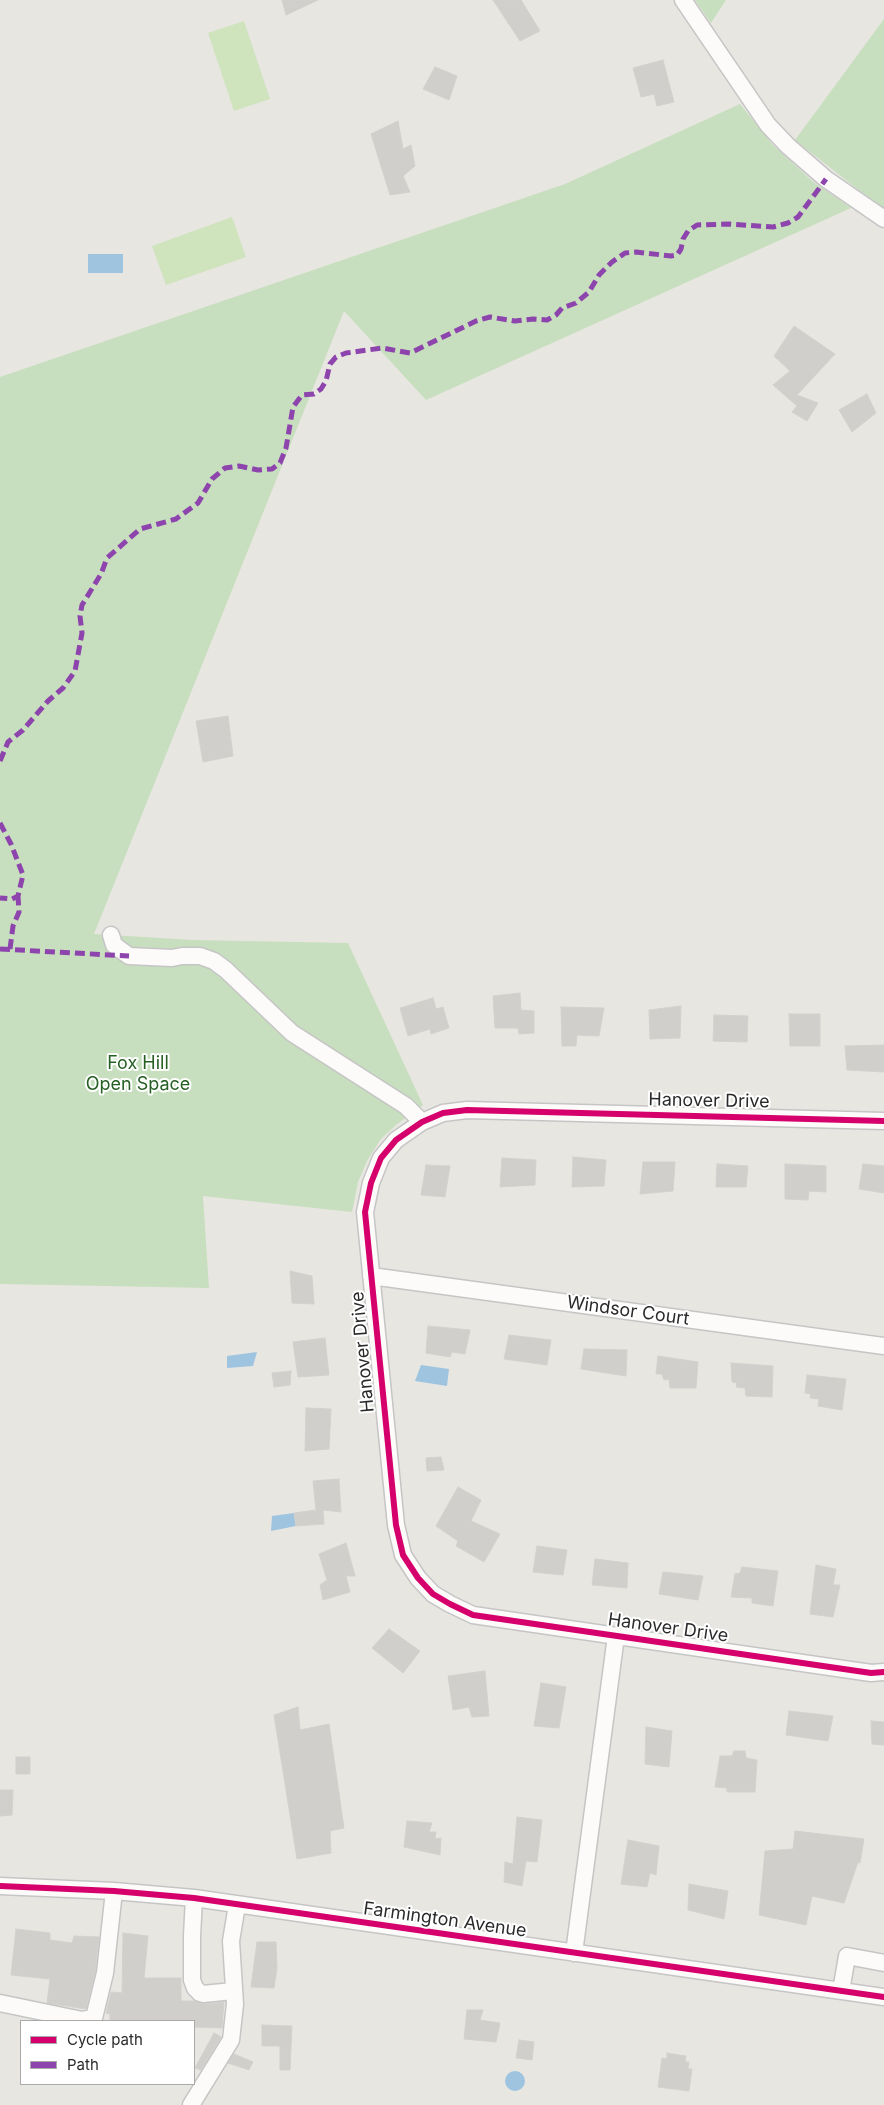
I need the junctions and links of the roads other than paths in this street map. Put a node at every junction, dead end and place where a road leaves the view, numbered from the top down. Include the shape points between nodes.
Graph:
1 (683, 0) edge
2 (884, 219) edge
3 (111, 935) dead end
4 (884, 1121) edge
5 (422, 1122) junction
6 (372, 1276) junction
7 (884, 1346) edge
8 (616, 1636) junction
9 (884, 1672) edge
10 (0, 1886) edge
11 (114, 1891) junction
12 (194, 1898) junction
13 (237, 1905) junction
14 (574, 1953) junction
15 (884, 1963) edge
16 (233, 1991) junction
17 (841, 1991) junction
18 (884, 1998) edge
19 (0, 2003) edge
20 (191, 2105) edge

1 - 2 street via 775,132 826,179
3 - 5 street via 114,945 129,956 200,956 214,962 292,1033 406,1106
4 - 5 street, Hanover Drive via 467,1110 443,1113
5 - 6 street, Hanover Drive via 396,1140 381,1158 371,1183 365,1212
6 - 7 street, Windsor Court
6 - 8 street, Hanover Drive via 396,1525 403,1555 418,1578 433,1594 472,1614
8 - 9 street, Hanover Drive
8 - 14 street, Hanover Drive
10 - 11 street, Farmington Avenue
11 - 12 street, Farmington Avenue
11 - 19 street via 105,1973 94,2018 82,2020
12 - 13 street, Farmington Avenue
12 - 16 street via 192,1980 195,1988 203,1994
13 - 14 street, Farmington Avenue
13 - 16 street via 231,1941
14 - 17 street, Farmington Avenue
15 - 17 street via 847,1956
16 - 20 street via 232,2040
17 - 18 street, Farmington Avenue

